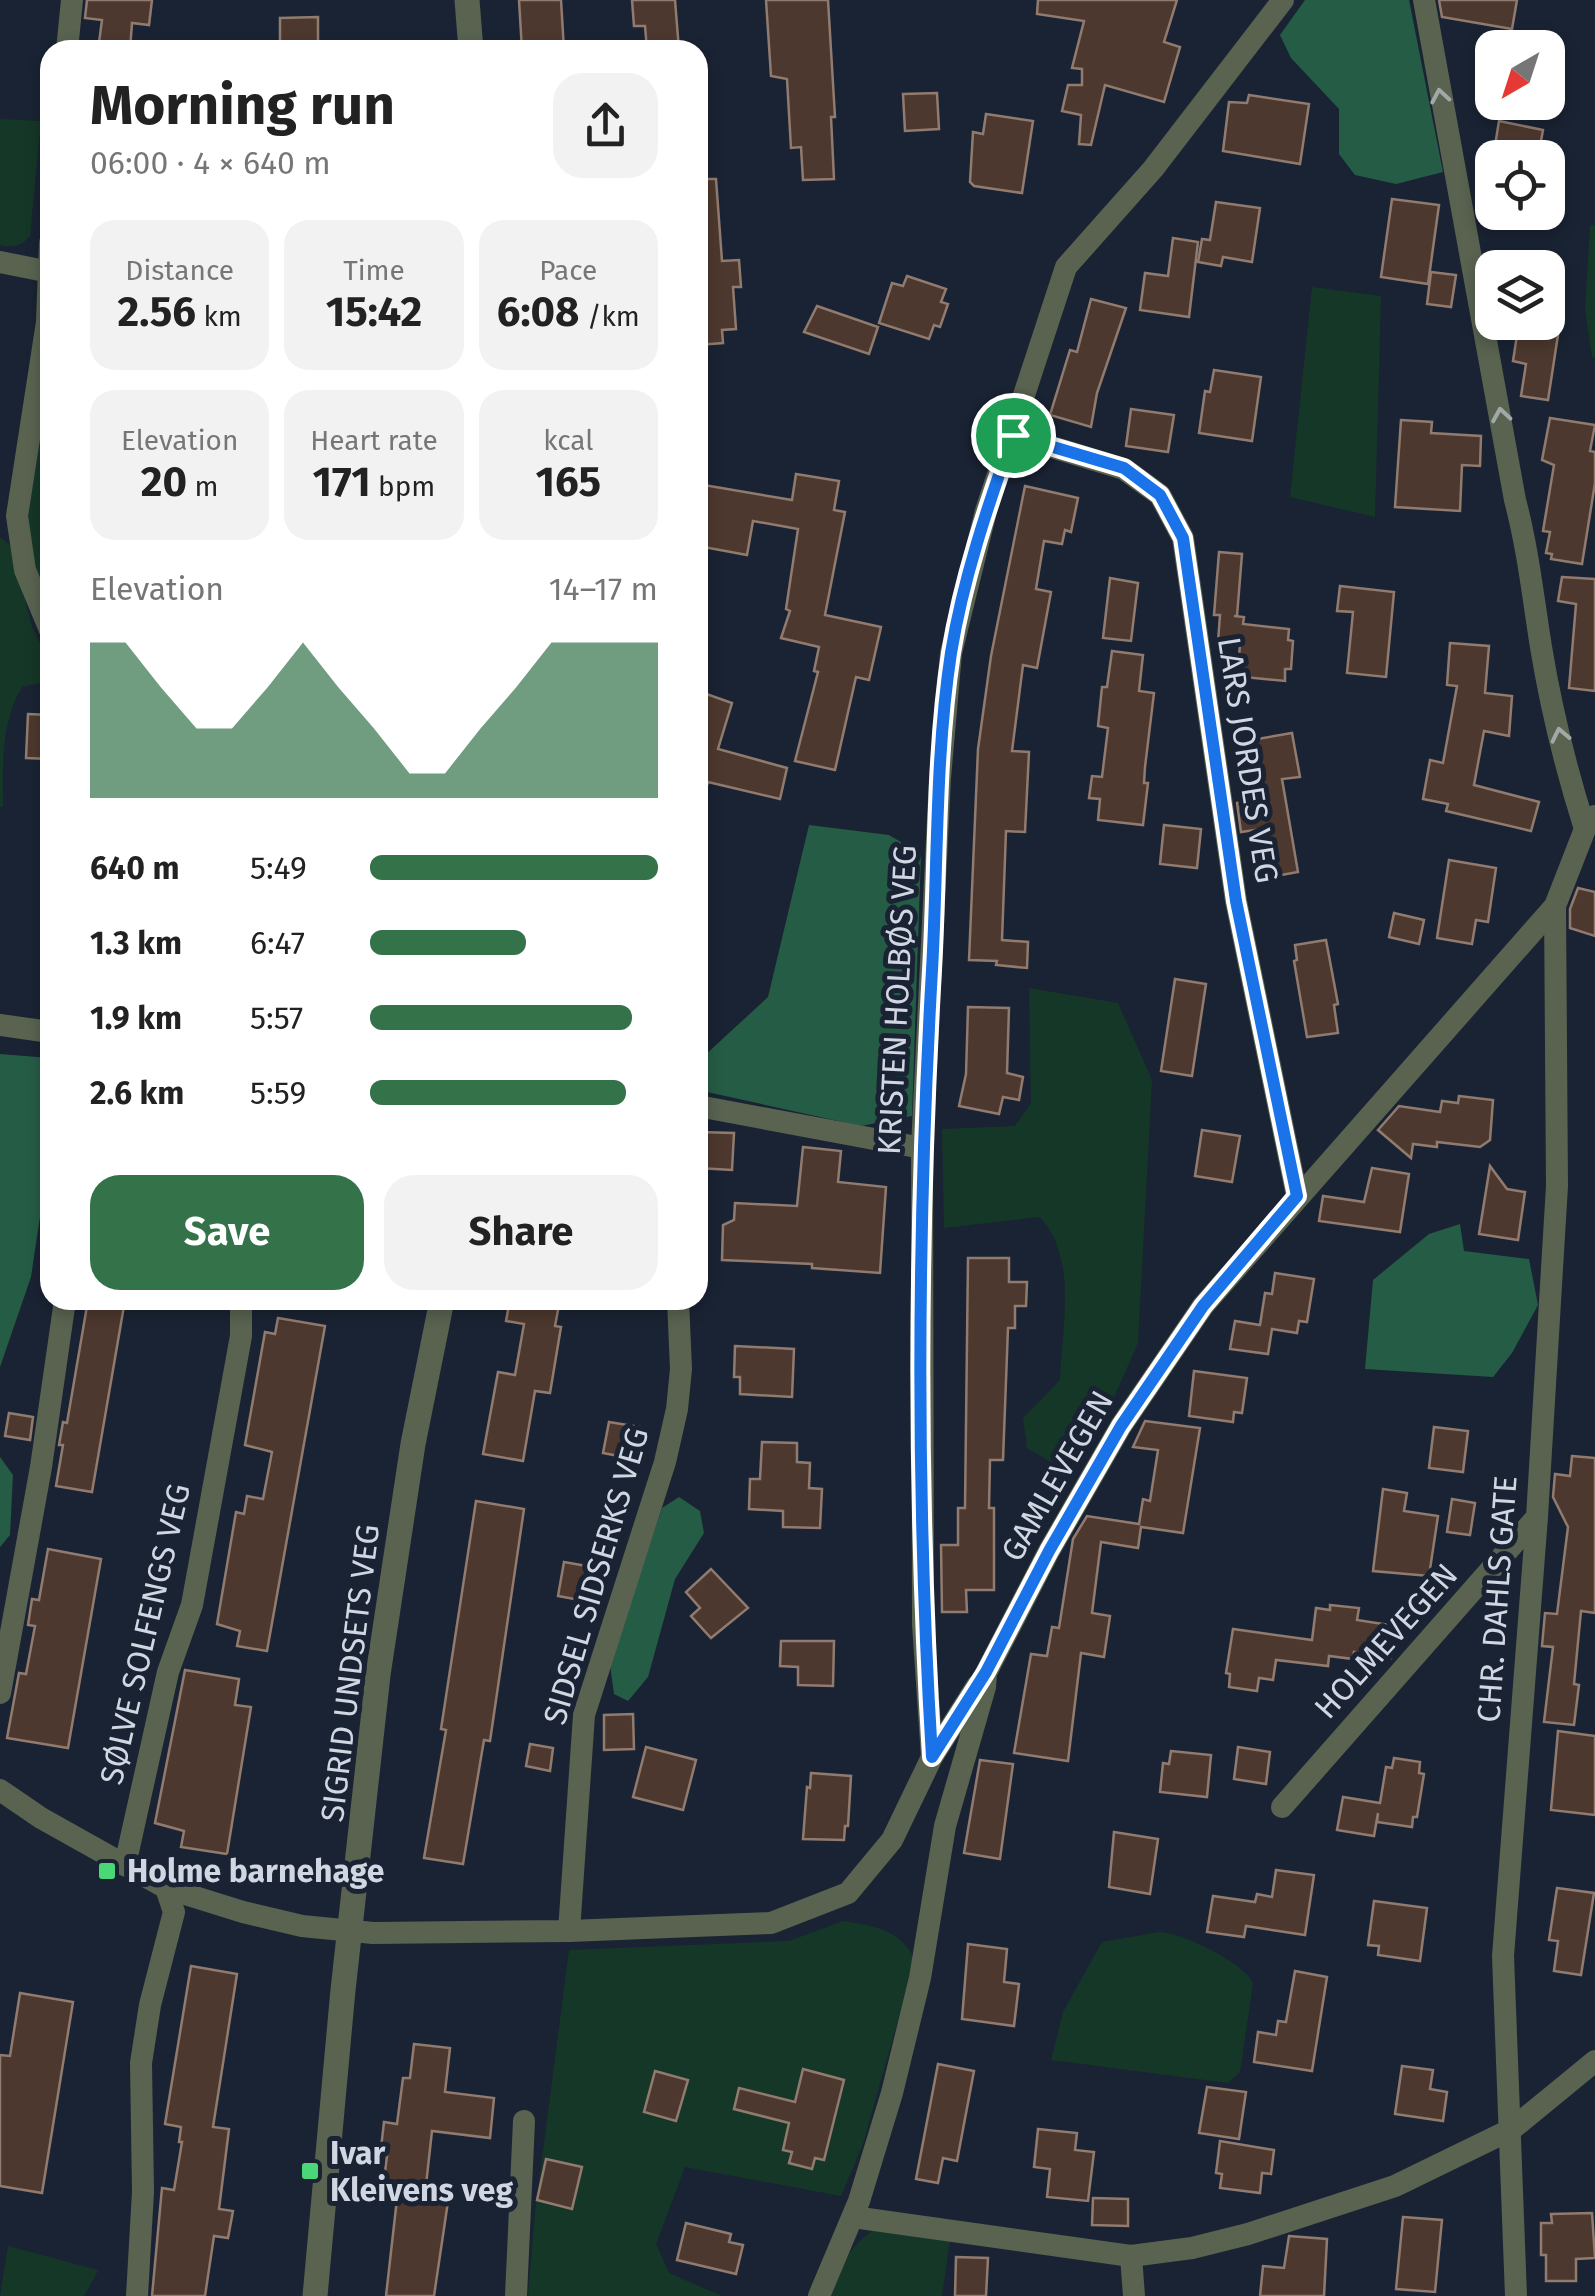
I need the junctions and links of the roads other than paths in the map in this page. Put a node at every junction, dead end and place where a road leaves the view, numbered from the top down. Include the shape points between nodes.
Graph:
1 (72, 0) edge
2 (467, 0) edge
3 (1283, 0) edge
4 (1424, 0) edge
5 (69, 40) edge
6 (470, 40) edge
7 (0, 262) edge
8 (40, 270) edge
9 (40, 357) edge
10 (1013, 435) junction
11 (8, 519) edge
12 (40, 607) edge
13 (1590, 822) edge
14 (1555, 906) junction
15 (0, 1025) edge
16 (40, 1031) edge
17 (708, 1108) edge
18 (922, 1148) junction
19 (1297, 1196) junction
20 (63, 1310) edge
21 (241, 1310) edge
22 (440, 1310) edge
23 (678, 1310) edge
24 (1537, 1517) junction
25 (986, 1672) junction
26 (0, 1693) edge
27 (932, 1757) junction
28 (0, 1790) edge
29 (1282, 1808) dead end
30 (125, 1865) junction
31 (166, 1888) junction
32 (352, 1931) junction
33 (569, 1931) junction
34 (1595, 2060) edge
35 (524, 2120) dead end
36 (1512, 2129) junction
37 (852, 2217) junction
38 (1131, 2256) junction
39 (138, 2296) edge
40 (315, 2296) edge
41 (516, 2296) edge
42 (818, 2296) edge
43 (1134, 2296) edge
44 (1516, 2296) edge

1 - 5 street
2 - 6 street
3 - 10 street, KRISTEN HOLBØS VEG via 1153,169 1066,268
13 -> 4 street via 1568,776 1541,648
7 - 8 street
9 - 11 street
10 - 18 street, KRISTEN HOLBØS VEG via 986,511 951,653
10 - 19 street, LARS JORDES VEG via 1124,468 1160,495 1183,538 1236,901
11 - 12 street
13 - 14 street, GAMLEVEGEN
14 - 19 street, GAMLEVEGEN
14 - 24 street, CHR. DAHLS GATE via 1557,1186
15 - 16 street
17 - 18 street
18 - 27 street, KRISTEN HOLBØS VEG via 923,1624
19 - 25 street, GAMLEVEGEN via 1203,1306 1121,1426
20 - 26 street
21 - 30 street, SØLVE SOLFENGS VEG via 192,1604 168,1672
22 - 32 street, SIGRID UNDSETS VEG via 378,1676
23 - 33 street, SIDSEL SIDSERKS VEG via 681,1369 665,1462 584,1715
24 - 29 street, HOLMEVEGEN
24 - 36 street, CHR. DAHLS GATE via 1504,1956
25 - 27 street
25 - 37 street, GAMLEVEGEN via 945,1826 908,2035
27 - 33 street via 892,1840 848,1893 771,1923
28 - 30 street
30 - 31 street
31 - 32 street via 272,1920
31 - 39 street via 174,1912 141,2064
32 - 33 street
32 - 40 street, SIGRID UNDSETS VEG
34 - 36 street
35 - 41 street
36 - 38 street via 1380,2191 1248,2234
36 - 44 street, CHR. DAHLS GATE
37 - 38 street
37 - 42 street, GAMLEVEGEN
38 - 43 street

